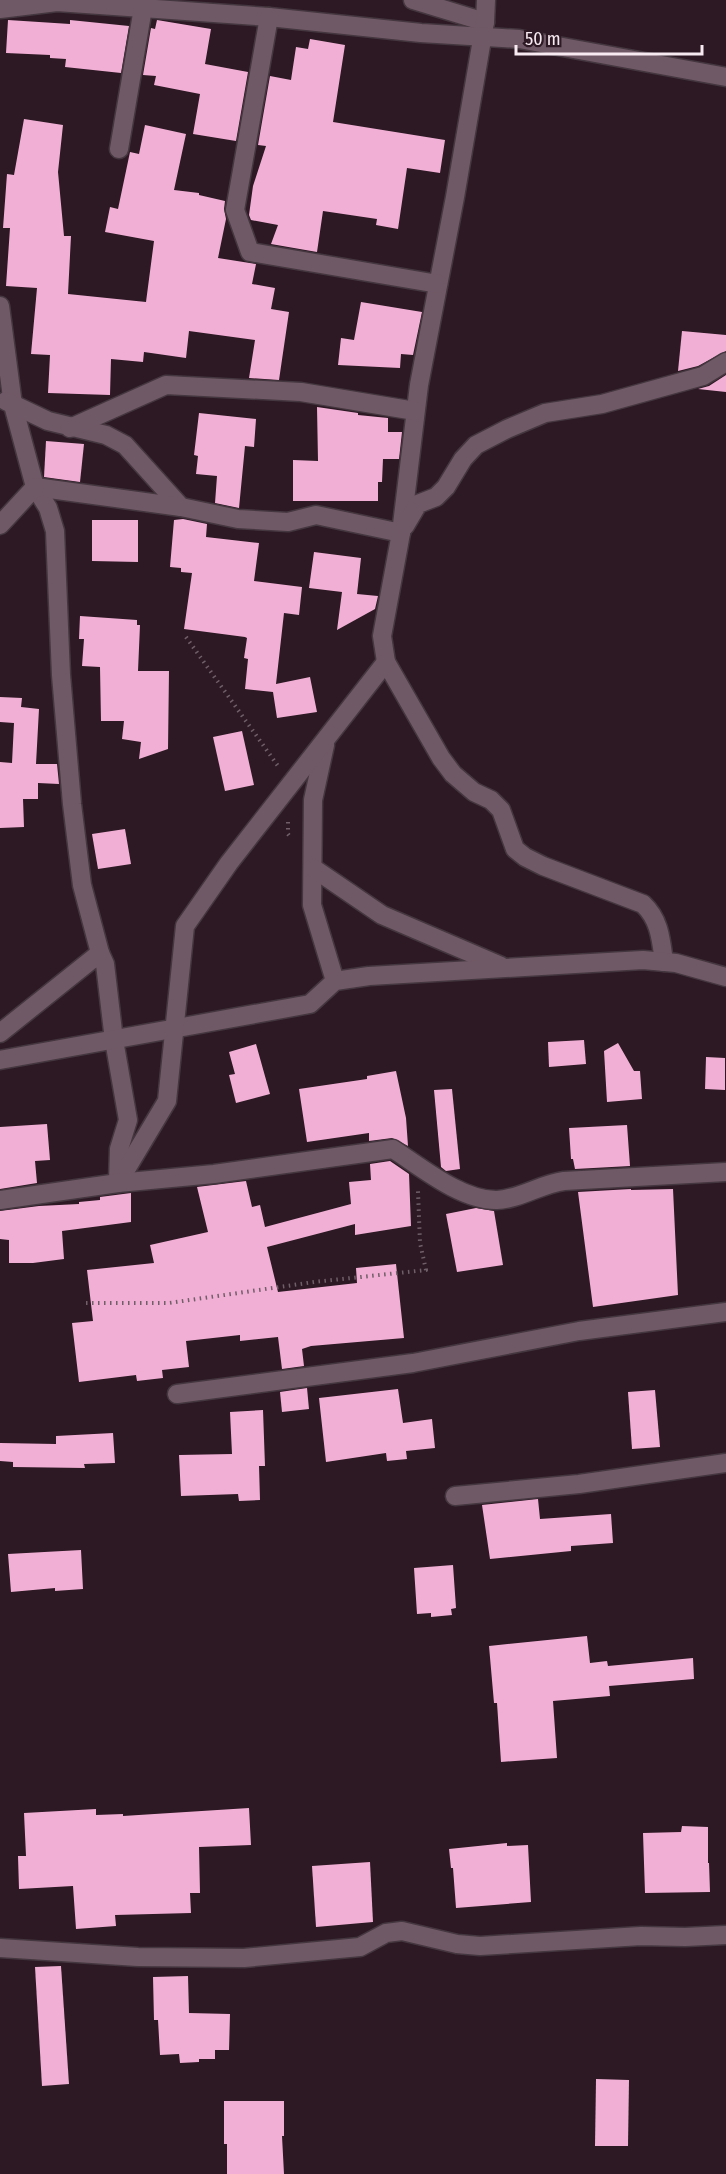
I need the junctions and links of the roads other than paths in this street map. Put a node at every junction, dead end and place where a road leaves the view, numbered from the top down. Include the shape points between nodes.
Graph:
1 (413, 0) edge
2 (486, 0) edge
3 (143, 8) junction
4 (0, 9) edge
5 (269, 17) junction
6 (483, 29) junction
7 (726, 77) edge
8 (119, 150) dead end
9 (438, 284) junction
10 (0, 306) edge
11 (726, 362) edge
12 (7, 401) edge
13 (415, 411) junction
14 (70, 428) junction
15 (35, 487) junction
16 (181, 507) junction
17 (0, 525) edge
18 (401, 533) junction
19 (386, 662) junction
20 (326, 739) junction
21 (313, 868) junction
22 (100, 953) junction
23 (664, 962) junction
24 (506, 968) junction
25 (726, 977) edge
26 (336, 981) junction
27 (175, 1028) junction
28 (0, 1033) edge
29 (114, 1040) junction
30 (0, 1060) edge
31 (726, 1172) edge
32 (118, 1183) junction
33 (0, 1200) edge
34 (726, 1312) edge
35 (177, 1394) dead end
36 (726, 1463) edge
37 (455, 1496) dead end
38 (726, 1935) edge
39 (0, 1948) edge

1 - 6 street
2 - 6 street
3 - 4 street via 57,2
3 - 5 street
3 - 8 street
5 - 6 street via 421,33
5 - 9 street via 236,210 250,252
6 - 7 street
6 - 9 street
9 - 13 street
10 - 12 street
11 - 18 street via 703,376 602,404 544,413 476,445 446,487 436,497 418,504
12 - 14 street
12 - 15 street
13 - 14 street via 301,392 166,385
13 - 18 street
14 - 16 street via 106,435 125,445
15 - 16 street
15 - 17 street
15 - 22 street via 48,508 55,531 72,804 82,885
16 - 18 street via 269,521 288,522 316,515
18 - 19 street via 382,636
19 - 20 street
19 - 23 street via 447,766 474,792 501,810 515,849 543,866 643,904 659,927
20 - 21 street via 313,800
20 - 27 street via 185,927
21 - 24 street via 382,915
21 - 26 street via 312,904
22 - 28 street
22 - 29 street via 105,964
23 - 24 street
23 - 25 street
24 - 26 street
26 - 27 street via 310,1004
27 - 29 street
27 - 32 street via 167,1101
29 - 30 street
29 - 32 street via 128,1120 119,1149
31 - 32 street via 564,1181 496,1200 474,1196 447,1184 393,1149
32 - 33 street
34 - 35 street via 579,1330 413,1363
36 - 37 street via 579,1484
38 - 39 street via 480,1946 402,1930 386,1933 360,1947 244,1958 138,1957

